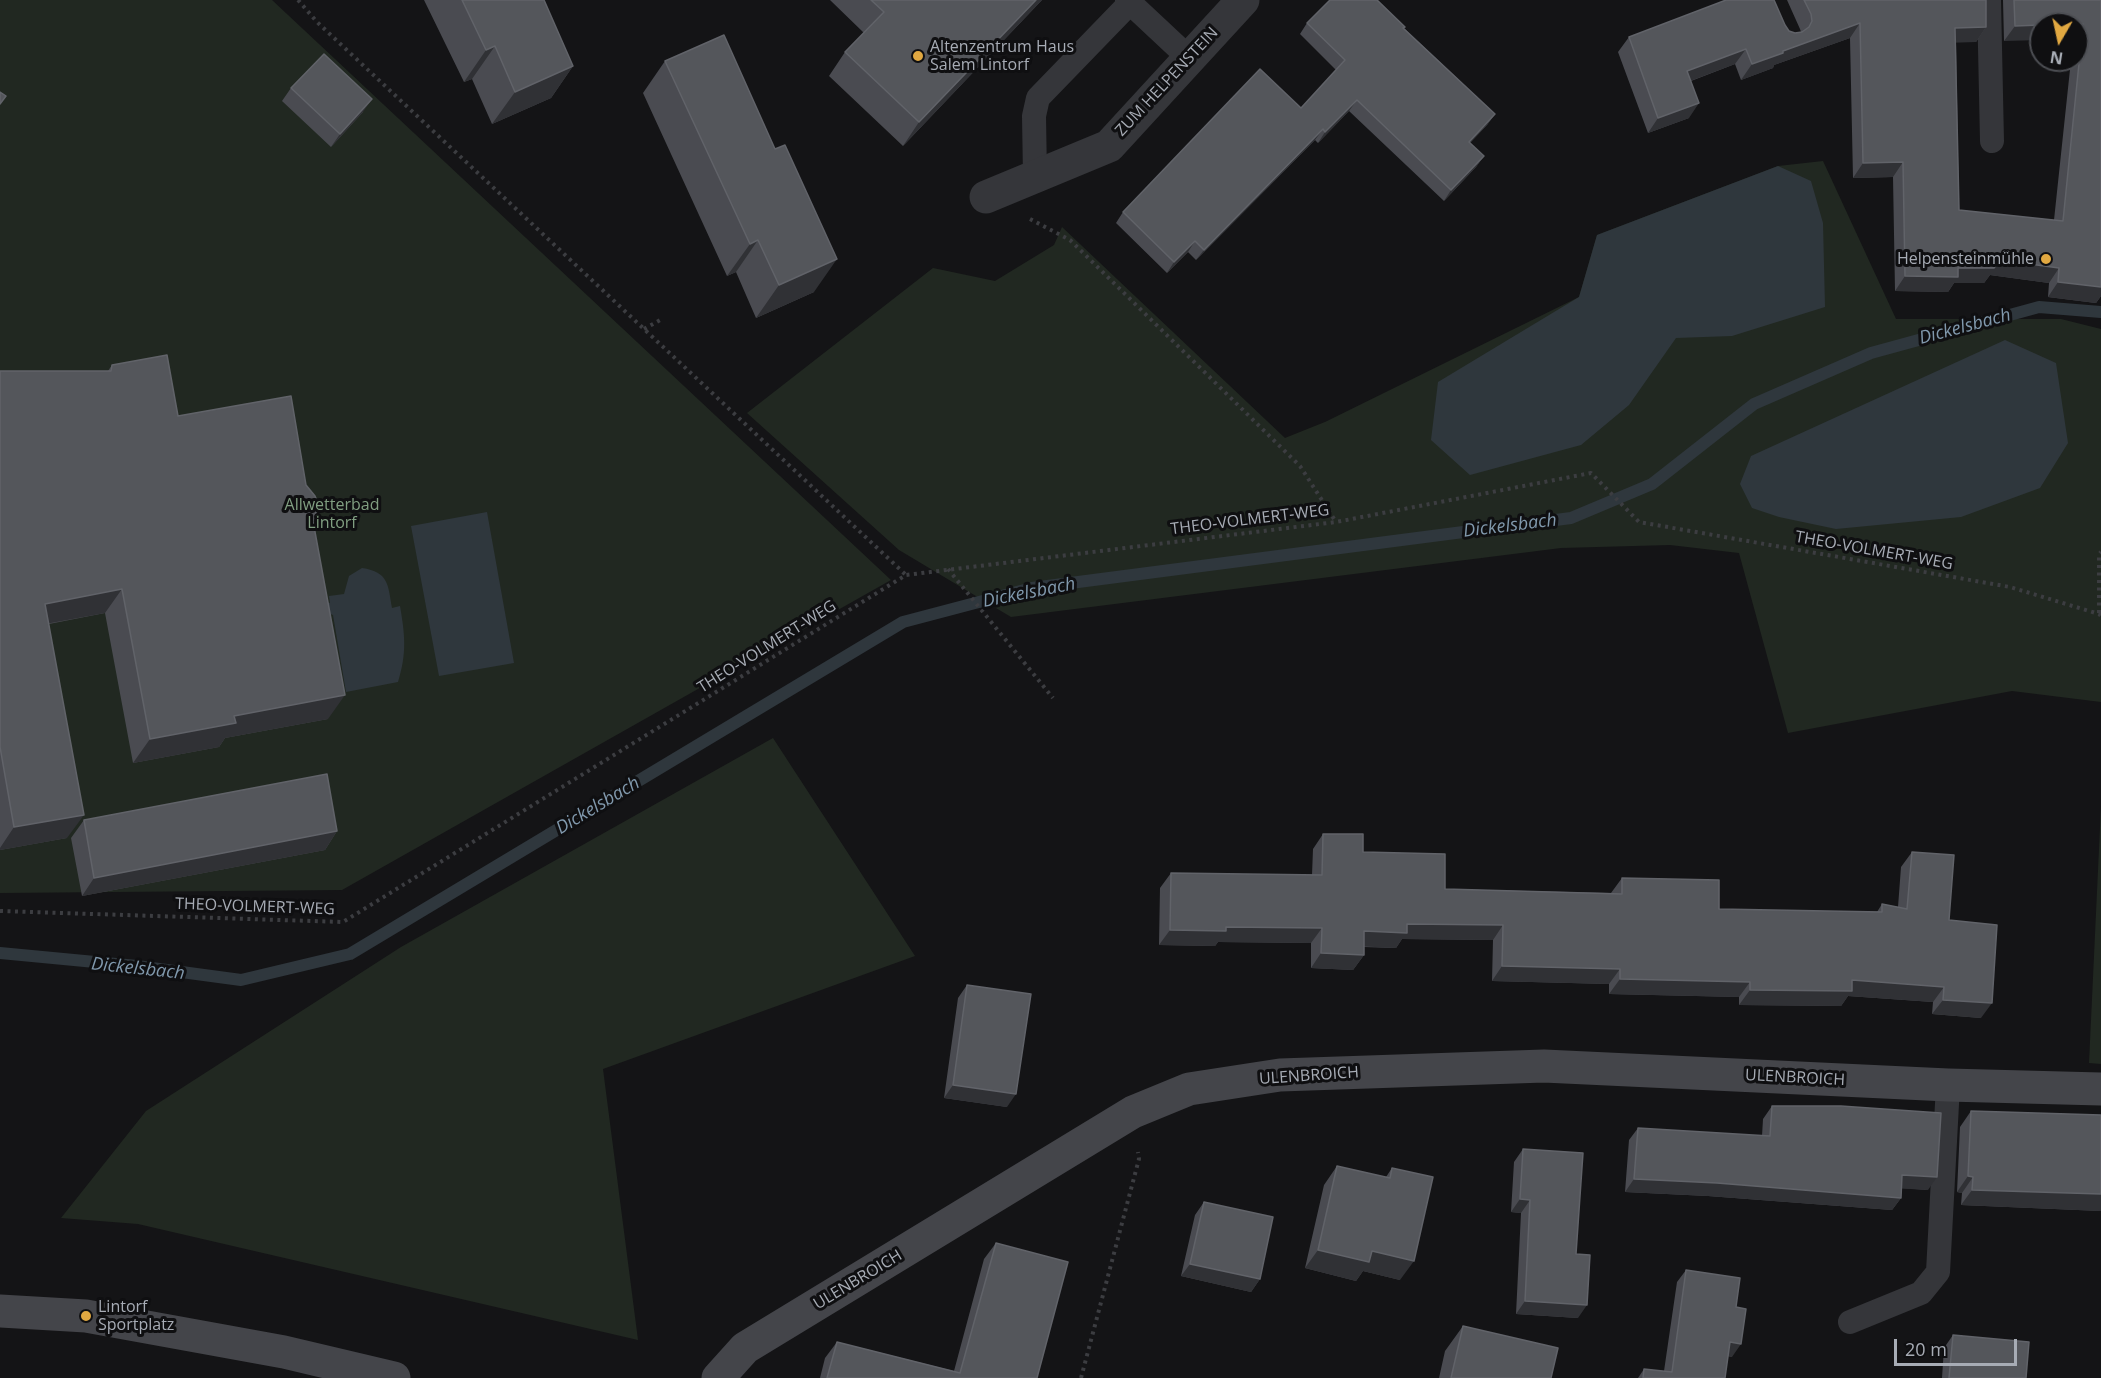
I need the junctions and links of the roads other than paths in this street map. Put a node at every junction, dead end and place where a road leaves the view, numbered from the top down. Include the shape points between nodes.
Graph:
1 (1243, 0) edge
2 (1989, 0) edge
3 (1129, 1) edge
4 (1189, 58) junction
5 (1992, 141) dead end
6 (1035, 176) junction
7 (986, 196) road end
8 (1948, 1085) junction
9 (2101, 1089) edge
10 (0, 1311) edge
11 (1850, 1322) dead end
12 (390, 1378) edge
13 (718, 1378) edge

1 - 4 street, ZUM HELPENSTEIN
2 - 5 lane
3 - 4 lane
3 - 6 lane via 1038,98 1034,116
4 - 6 street, ZUM HELPENSTEIN via 1109,146
6 - 7 street, ZUM HELPENSTEIN
8 - 9 main road, ULENBROICH
8 - 11 lane via 1938,1272 1921,1293
8 - 13 main road, ULENBROICH via 1544,1066 1292,1074 1189,1089 1133,1112 746,1348
10 - 12 main road via 98,1318 284,1352

